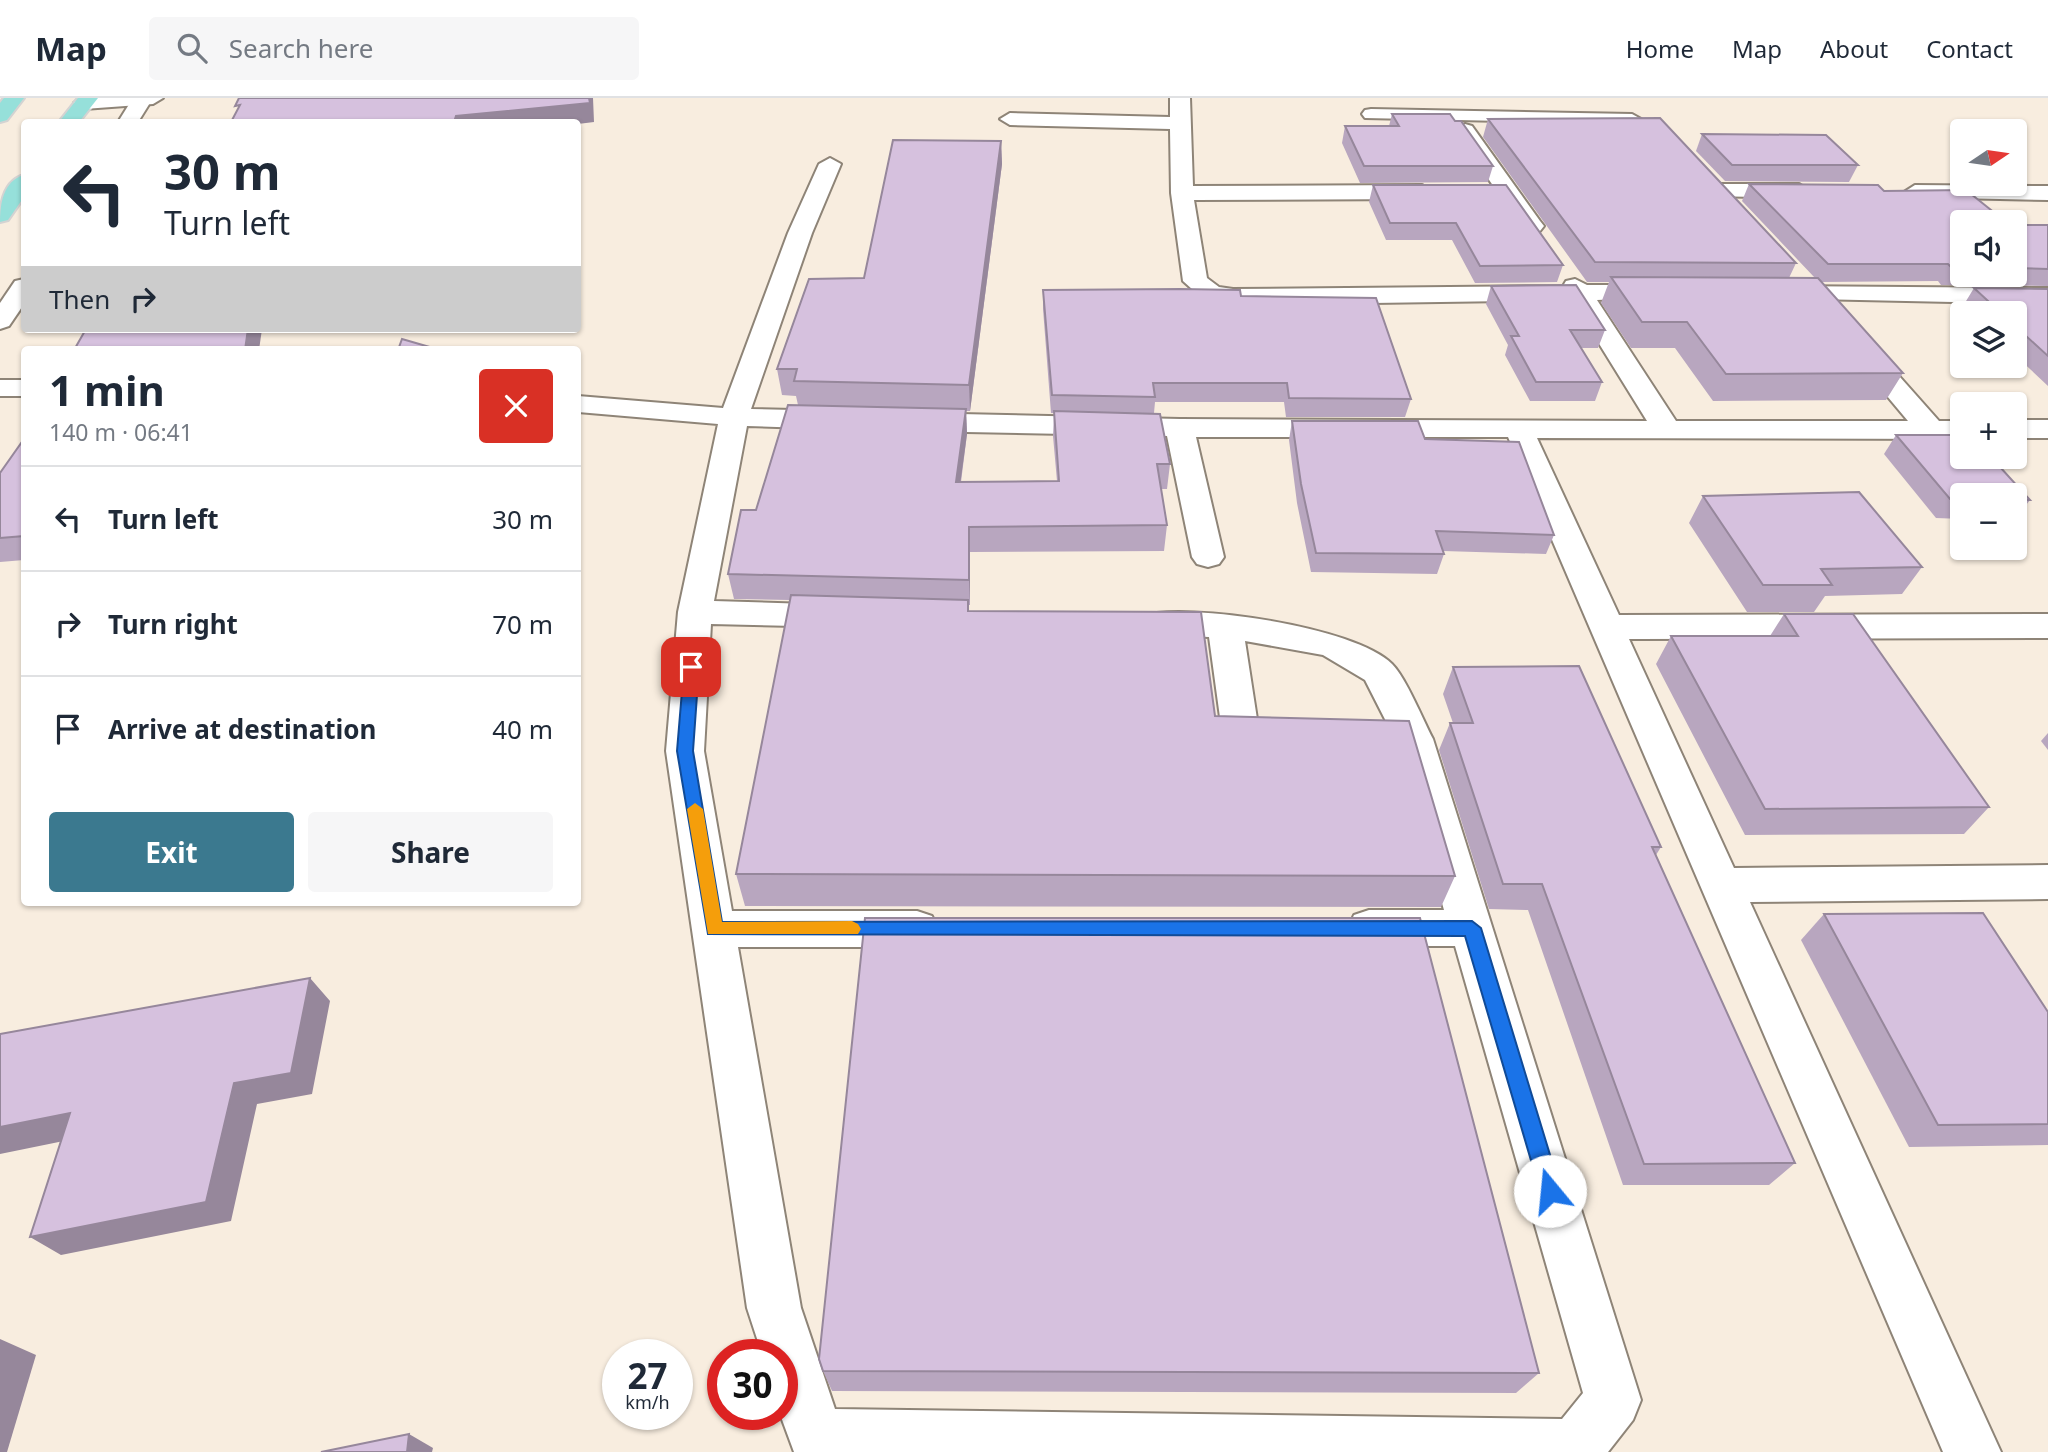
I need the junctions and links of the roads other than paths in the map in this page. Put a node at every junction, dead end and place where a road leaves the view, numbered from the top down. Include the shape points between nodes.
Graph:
1 (14, 98) edge
2 (143, 98) edge
3 (153, 98) edge
4 (1180, 98) edge
5 (86, 100) edge
6 (1640, 105) dead end
7 (1371, 114) dead end
8 (0, 116) edge
9 (71, 119) edge
10 (130, 119) edge
11 (1010, 120) dead end
12 (1182, 124) junction
13 (1465, 130) edge
14 (830, 164) dead end
15 (1699, 171) edge
16 (21, 186) edge
17 (1717, 191) junction
18 (1440, 192) edge
19 (1481, 192) edge
20 (1508, 192) junction
21 (1828, 192) edge
22 (1896, 192) edge
23 (1182, 193) junction
24 (2048, 193) edge
25 (1736, 211) edge
26 (0, 215) edge
27 (1547, 247) edge
28 (1563, 270) dead end
29 (1793, 273) edge
30 (21, 290) edge
31 (1579, 292) junction
32 (1675, 292) edge
33 (1757, 293) edge
34 (1812, 293) junction
35 (2048, 296) edge
36 (0, 321) edge
37 (0, 388) edge
38 (21, 388) edge
39 (581, 404) edge
40 (734, 418) junction
41 (1180, 428) junction
42 (1519, 429) junction
43 (2027, 429) edge
44 (2048, 429) edge
45 (1931, 430) junction
46 (1950, 430) edge
47 (1668, 431) junction
48 (1208, 557) dead end
49 (695, 612) junction
50 (877, 617) edge
51 (1114, 623) edge
52 (1225, 626) junction
53 (2048, 626) edge
54 (1607, 627) junction
55 (1308, 735) edge
56 (2048, 882) edge
57 (1720, 885) junction
58 (1472, 928) junction
59 (714, 929) junction
60 (962, 929) edge
61 (1334, 929) edge
62 (1972, 1452) edge

1 - 8 highway
2 - 3 street
2 - 5 street
2 - 10 street
4 - 12 street
5 - 9 highway
6 - 7 lane via 1652,120
11 - 12 street
12 - 23 street
13 - 20 street
14 - 40 street via 800,233
15 - 17 street
16 - 26 highway
17 - 21 street
17 - 25 street
18 - 23 street
19 - 20 street
20 - 27 street
22 - 24 street
23 - 31 street via 1195,281 1211,293 1233,297
28 - 31 street
29 - 34 street
30 - 36 street
31 - 32 street
31 - 47 street
33 - 34 street
34 - 35 street
34 - 45 street
37 - 38 street
39 - 40 street
40 - 41 street
40 - 49 street
41 - 42 street
41 - 48 street
42 - 47 street
42 - 54 street
43 - 44 street
45 - 46 street
45 - 47 street
49 - 50 street
49 - 59 street via 685,751
51 - 52 street
52 - 55 street via 1241,732
52 - 58 street via 1332,645 1379,672 1394,738
53 - 54 street
54 - 57 street
56 - 57 street
57 - 62 street
58 - 59 street via 1613,1400 1575,1448 816,1437 774,1308
58 - 61 street
59 - 60 street

